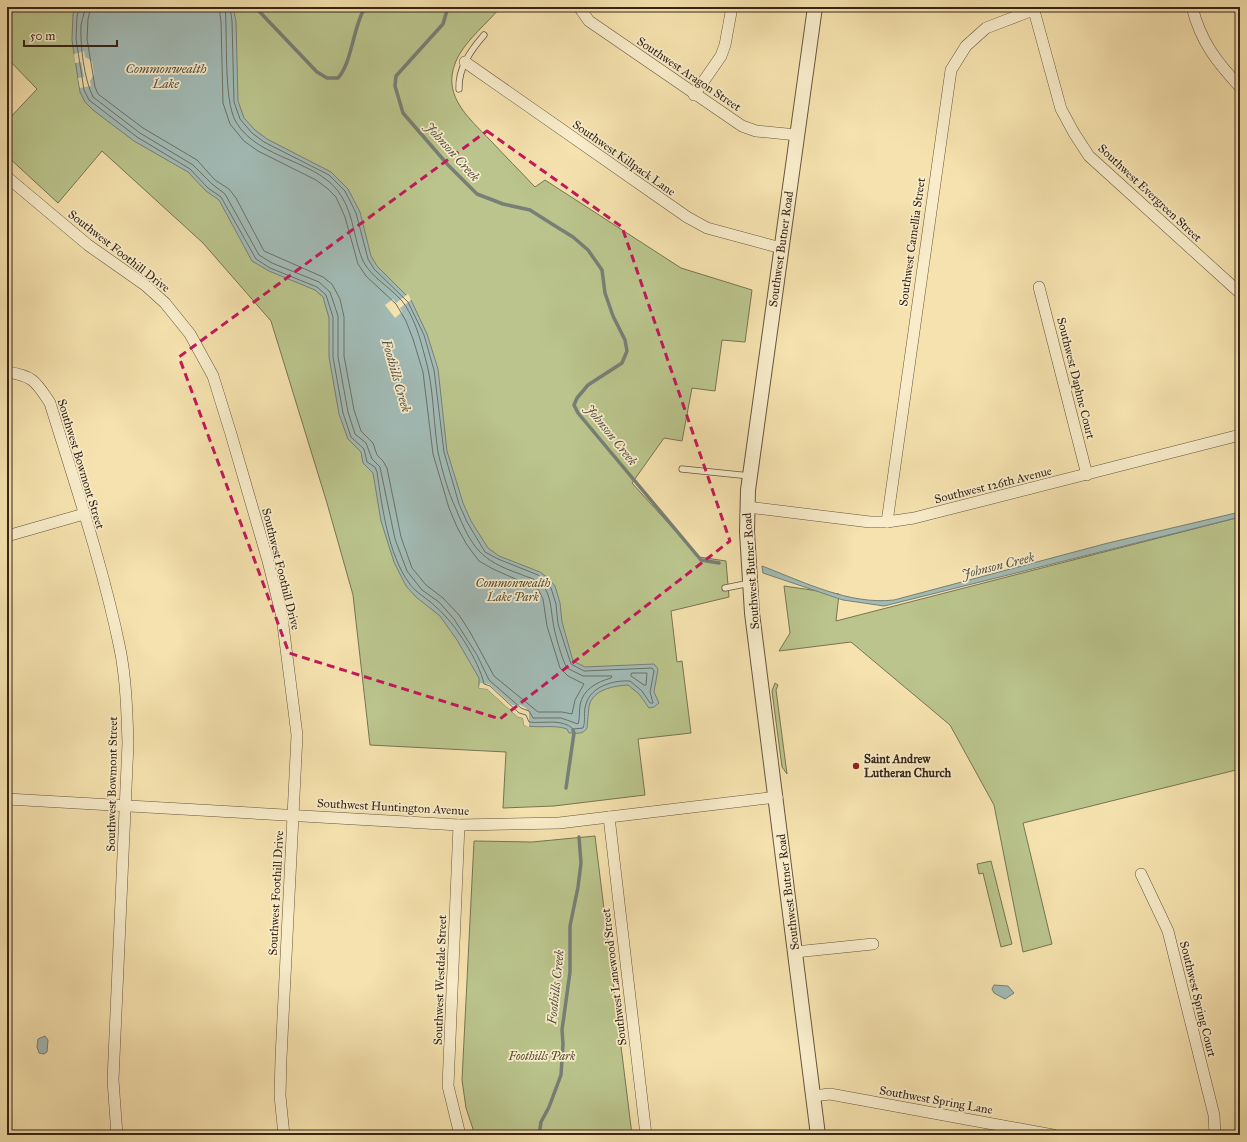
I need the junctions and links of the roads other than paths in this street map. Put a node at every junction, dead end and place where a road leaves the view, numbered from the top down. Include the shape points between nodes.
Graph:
1 (579, 7) edge
2 (732, 7) edge
3 (815, 7) edge
4 (1192, 7) edge
5 (1033, 9) edge
6 (484, 35) dead end
7 (465, 62) junction
8 (1240, 87) edge
9 (459, 89) dead end
10 (694, 95) junction
11 (797, 135) junction
12 (7, 177) edge
13 (781, 248) junction
14 (1040, 287) dead end
15 (1240, 293) edge
16 (7, 372) edge
17 (1240, 435) edge
18 (682, 469) dead end
19 (1087, 475) junction
20 (750, 476) junction
21 (747, 507) junction
22 (84, 514) junction
23 (887, 522) junction
24 (7, 536) edge
25 (750, 583) junction
26 (724, 588) dead end
27 (776, 797) junction
28 (7, 799) edge
29 (127, 805) junction
30 (293, 815) junction
31 (609, 817) junction
32 (459, 825) junction
33 (1141, 874) dead end
34 (873, 944) dead end
35 (795, 952) junction
36 (813, 1096) junction
37 (117, 1135) edge
38 (284, 1135) edge
39 (460, 1135) edge
40 (646, 1135) edge
41 (818, 1135) edge
42 (1053, 1135) edge
43 (1215, 1135) edge

1 - 10 street, Southwest Aragon Street via 589,21
2 - 10 street via 725,45
3 - 11 street, Southwest Butner Road
4 - 8 street via 1211,54
5 - 15 street, Southwest Evergreen Street via 1061,108 1089,156
5 - 23 street, Southwest Camellia Street via 986,28 966,46 951,70
6 - 7 lane
7 - 9 lane
7 - 13 street, Southwest Killpack Lane via 687,217 707,228
10 - 11 street, Southwest Aragon Street via 742,126 756,131
11 - 13 street, Southwest Butner Road
12 - 30 street, Southwest Foothill Drive via 165,303 190,334 213,376 282,617 296,735
13 - 20 street, Southwest Butner Road
14 - 19 street, Southwest Daphne Court
16 - 22 street, Southwest Bowmont Street via 21,374 36,381 50,403
17 - 19 street, Southwest 126th Avenue
18 - 20 lane
19 - 23 street, Southwest 126th Avenue via 914,518
20 - 21 street, Southwest Butner Road
21 - 23 street, Southwest 126th Avenue
21 - 25 street, Southwest Butner Road
22 - 24 street
22 - 29 street, Southwest Bowmont Street via 120,650 128,743
25 - 26 lane
25 - 27 street, Southwest Butner Road
27 - 31 street, Southwest Huntington Avenue
27 - 35 street, Southwest Butner Road
28 - 29 street, Southwest Huntington Avenue
29 - 30 street, Southwest Huntington Avenue
29 - 37 street, Southwest Bowmont Street via 113,1080
30 - 32 street, Southwest Huntington Avenue
30 - 38 street, Southwest Foothill Drive via 280,1066
31 - 32 street, Southwest Huntington Avenue via 559,823
31 - 40 street, Southwest Lanewood Street
32 - 39 street, Southwest Westdale Street via 448,1086
33 - 43 street, Southwest Spring Court via 1168,930 1214,1115
34 - 35 street
35 - 36 street, Southwest Butner Road
36 - 41 street, Southwest Butner Road
36 - 42 street, Southwest Spring Lane via 830,1094

